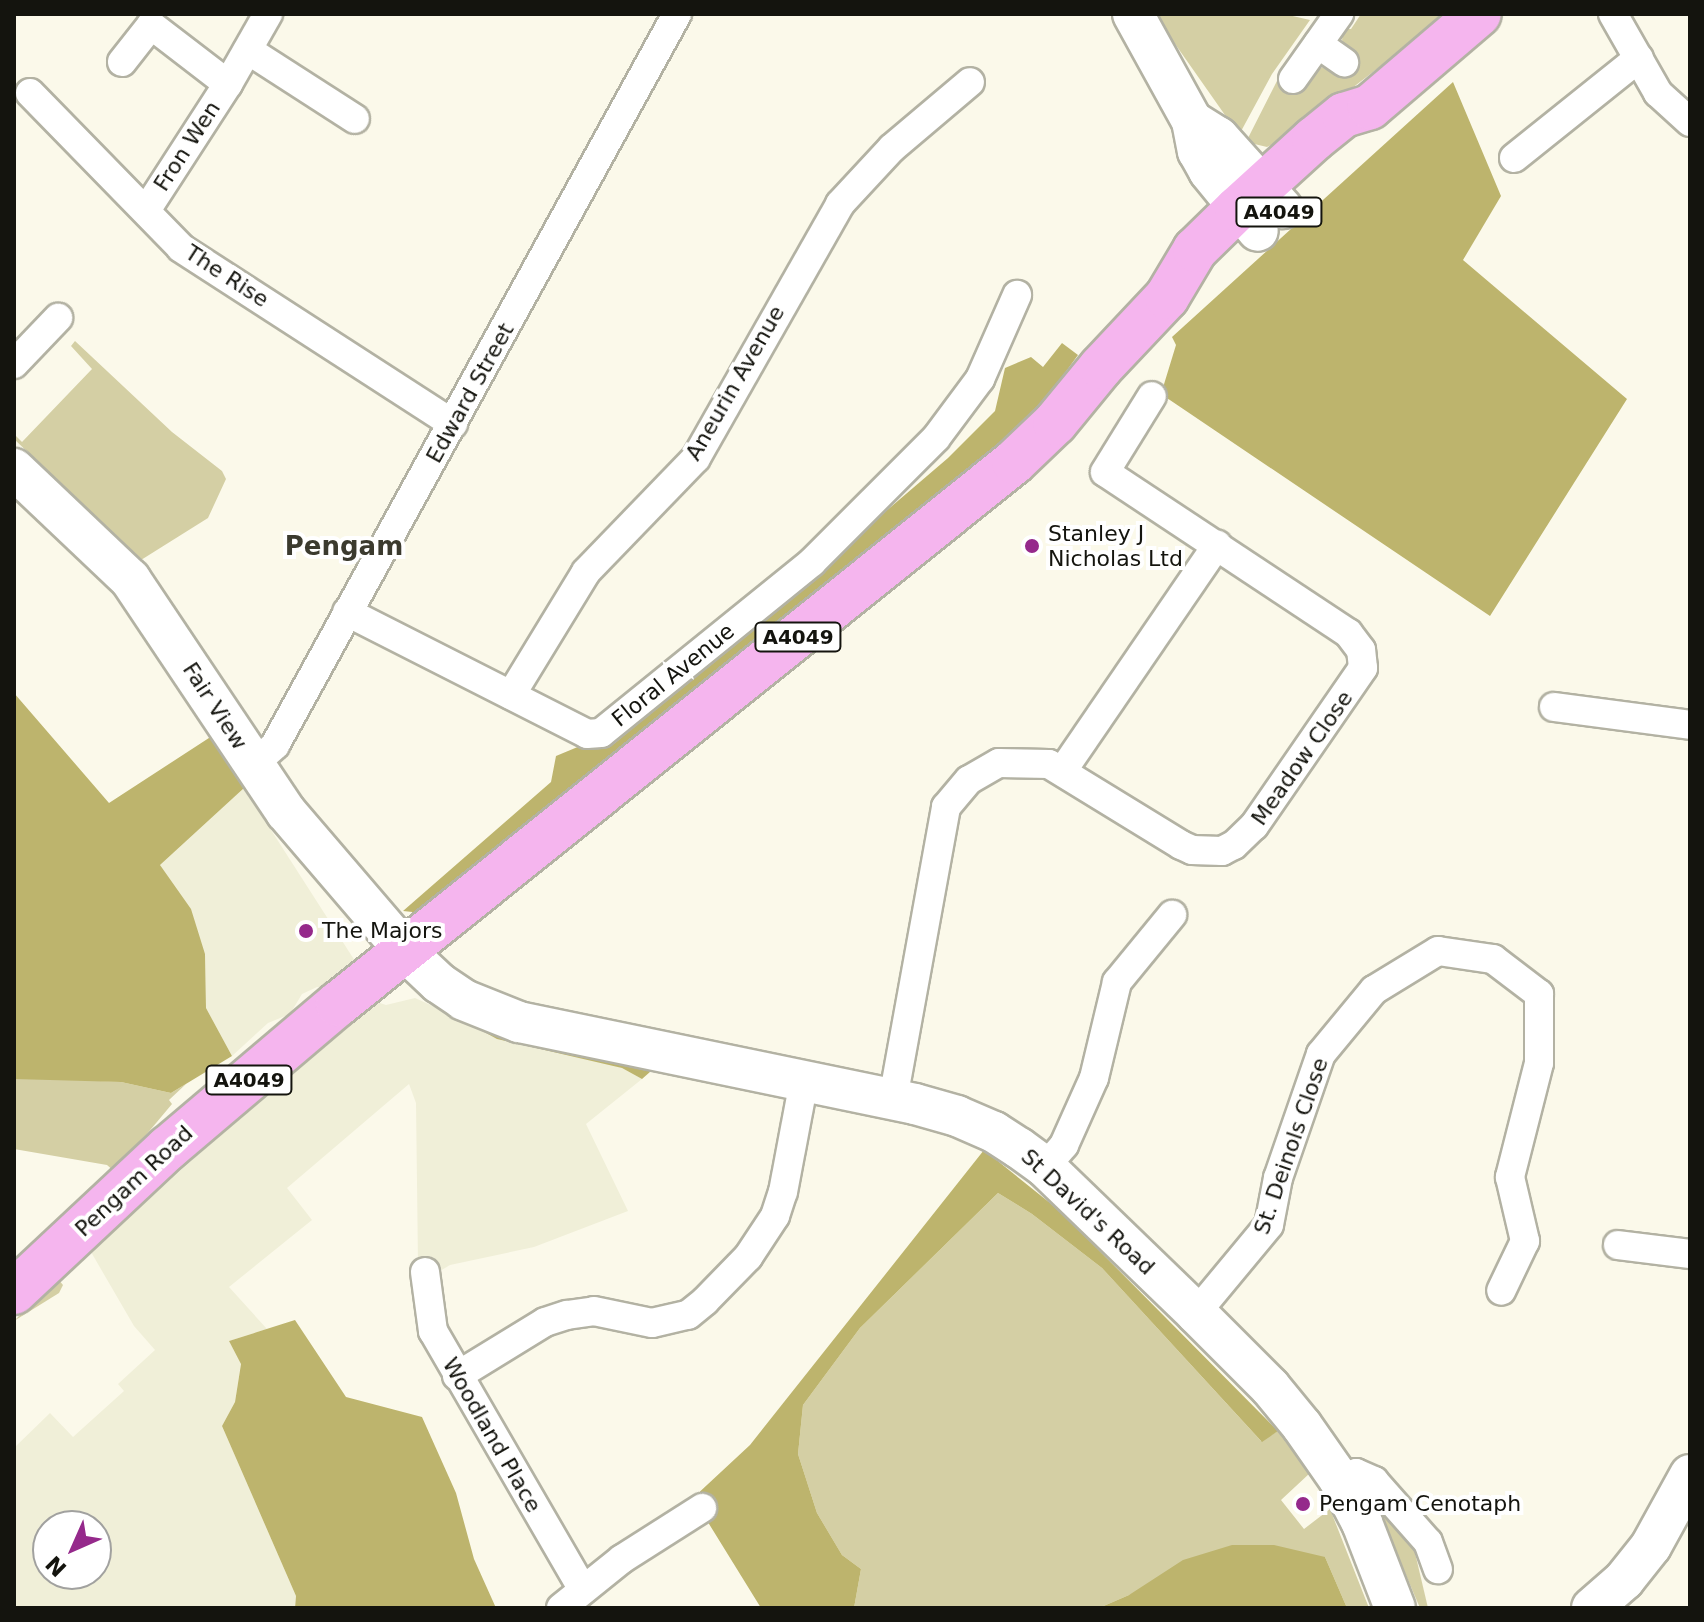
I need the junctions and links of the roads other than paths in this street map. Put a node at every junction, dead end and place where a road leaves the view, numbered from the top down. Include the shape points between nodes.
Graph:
1 (268, 14) edge
2 (677, 14) edge
3 (1133, 14) edge
4 (1339, 14) edge
5 (1479, 14) edge
6 (1613, 14) edge
7 (1318, 44) junction
8 (248, 50) junction
9 (1639, 58) junction
10 (122, 62) dead end
11 (1344, 62) dead end
12 (1293, 79) dead end
13 (970, 82) dead end
14 (228, 84) junction
15 (30, 93) dead end
16 (1684, 105) edge
17 (355, 119) dead end
18 (1514, 158) dead end
19 (147, 209) junction
20 (1259, 209) junction
21 (1017, 295) dead end
22 (58, 318) dead end
23 (14, 364) edge
24 (1152, 396) dead end
25 (453, 424) junction
26 (14, 469) edge
27 (1217, 545) junction
28 (347, 612) junction
29 (511, 695) junction
30 (1554, 707) dead end
31 (1690, 725) edge
32 (253, 765) junction
33 (1063, 770) junction
34 (1172, 915) dead end
35 (406, 952) junction
36 (804, 1081) junction
37 (893, 1099) junction
38 (1045, 1167) junction
39 (1618, 1245) dead end
40 (1690, 1254) edge
41 (425, 1272) dead end
42 (1501, 1291) dead end
43 (14, 1292) edge
44 (1196, 1313) junction
45 (457, 1376) junction
46 (1690, 1475) edge
47 (1339, 1479) junction
48 (702, 1508) dead end
49 (1438, 1569) dead end
50 (583, 1590) junction
51 (1607, 1604) edge
52 (561, 1608) edge
53 (1395, 1608) edge

1 - 8 street, Fron Wen
2 - 25 street, Edward Street
3 - 20 main road via 1192,121 1198,151
4 - 7 street
5 - 20 main road, A4049 via 1370,107 1361,135
6 - 9 street
7 - 11 street
7 - 12 street
8 - 14 street, Fron Wen
8 - 17 street
9 - 16 street via 1658,93
9 - 18 street
10 - 14 street, Fron Wen via 151,25
13 - 29 street, Aneurin Avenue via 892,148 840,204 696,458 586,572
14 - 19 street, Fron Wen
15 - 19 street, The Rise
19 - 25 street, The Rise via 181,248
20 - 35 main road, A4049 via 1215,271 1167,297 1014,462
21 - 29 street, Floral Avenue via 980,379 936,438 812,562 611,727 587,734
22 - 23 street
24 - 27 street, Meadow Close via 1105,472
25 - 28 street, Edward Street
26 - 32 main road, Fair View via 138,590
27 - 33 street
27 - 33 street, Meadow Close via 1348,633 1361,650 1359,677 1254,826 1222,851 1181,845
28 - 29 street, Floral Avenue
28 - 32 street, Edward Street via 275,745
30 - 31 street
32 - 35 main road, Fair View via 317,851
33 - 37 street, Meadow Close via 1032,761 999,763 969,780 946,807
34 - 38 street via 1117,982 1094,1078 1064,1145
35 - 36 main road, St David's Road via 464,1000 519,1022
35 - 43 main road, Pengam Road / A4049 via 168,1148
36 - 37 main road, St David's Road
36 - 45 street via 775,1216 748,1257 705,1301 688,1315 652,1323 594,1311 567,1315 545,1322
37 - 38 main road, St David's Road via 994,1132
38 - 44 main road, St David's Road
39 - 40 street
41 - 45 street, Woodland Place via 433,1331
42 - 44 street, St. Deinols Close via 1525,1241 1510,1177 1539,1063 1539,994 1493,959 1438,951 1374,990 1321,1054 1278,1178 1269,1225
44 - 47 main road, St David's Road via 1270,1387
45 - 50 street, Woodland Place
46 - 51 main road via 1651,1546
47 - 49 street via 1356,1473 1374,1481 1428,1542
47 - 53 main road, St David's Road
48 - 50 street
50 - 52 street

